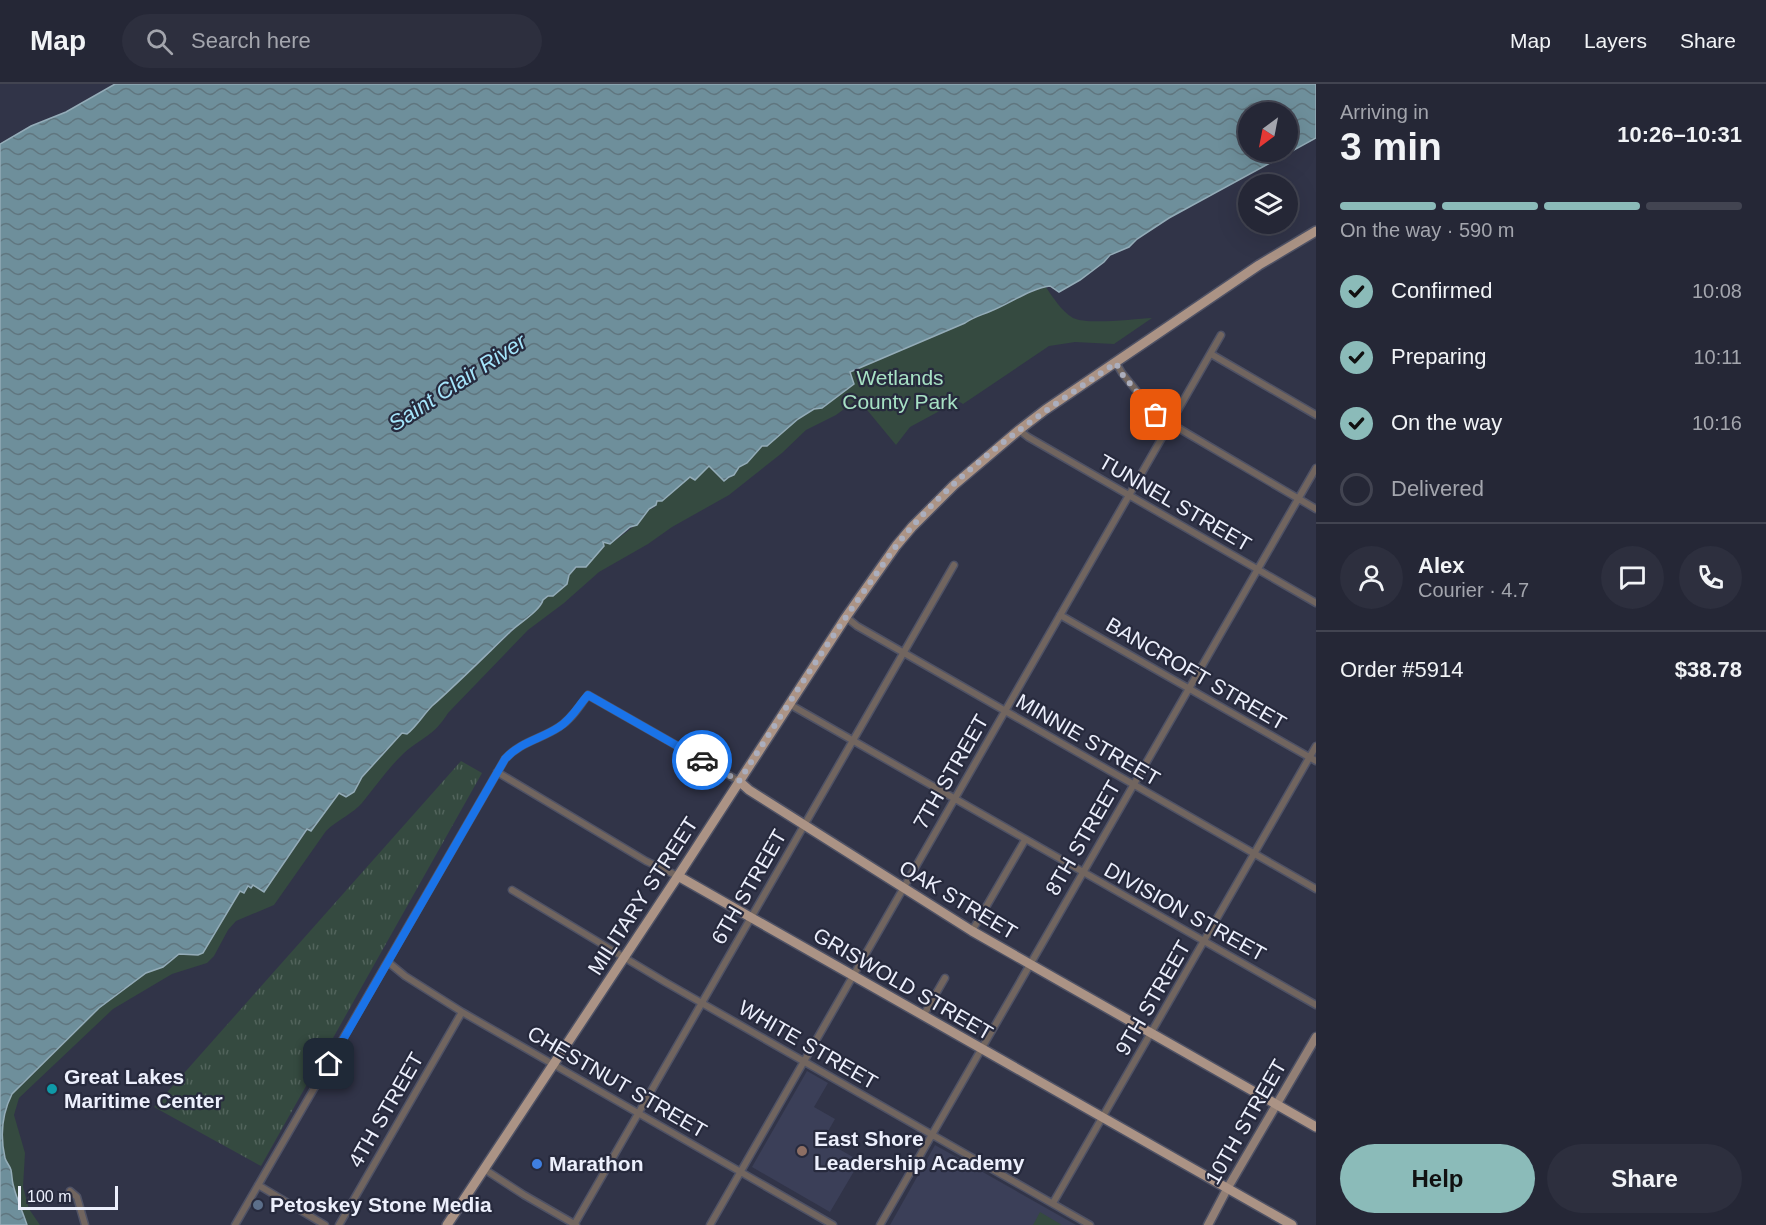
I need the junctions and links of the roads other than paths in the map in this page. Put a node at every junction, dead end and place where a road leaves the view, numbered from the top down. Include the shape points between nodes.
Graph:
1 (1316, 231) edge
2 (1221, 335) dead end
3 (1211, 354) junction
4 (1116, 363) junction
5 (1316, 415) edge
6 (1170, 424) junction
7 (1019, 430) junction
8 (1316, 468) edge
9 (1129, 495) junction
10 (1298, 499) junction
11 (1316, 509) edge
12 (954, 565) dead end
13 (1257, 568) junction
14 (1316, 603) edge
15 (1060, 615) junction
16 (846, 617) junction
17 (903, 653) junction
18 (1188, 689) junction
19 (789, 704) junction
20 (1005, 711) junction
21 (852, 741) junction
22 (1316, 746) edge
23 (1309, 757) junction
24 (1316, 761) edge
25 (497, 772) junction
26 (739, 781) junction
27 (1133, 784) junction
28 (954, 799) junction
29 (804, 825) junction
30 (1024, 840) junction
31 (1255, 854) junction
32 (1082, 873) junction
33 (678, 876) junction
34 (903, 888) junction
35 (1316, 888) edge
36 (512, 890) dead end
37 (751, 917) junction
38 (972, 931) junction
39 (1204, 942) junction
40 (623, 958) junction
41 (388, 962) junction
42 (1030, 964) junction
43 (852, 976) junction
44 (945, 978) dead end
45 (701, 1003) junction
46 (1316, 1005) edge
47 (462, 1012) junction
48 (923, 1016) junction
49 (1151, 1034) junction
50 (1316, 1037) edge
51 (981, 1050) junction
52 (804, 1062) junction
53 (554, 1065) junction
54 (1276, 1105) junction
55 (638, 1113) junction
56 (1102, 1118) junction
57 (1316, 1127) edge
58 (932, 1135) junction
59 (484, 1169) junction
60 (740, 1172) junction
61 (258, 1185) junction
62 (1227, 1189) junction
63 (70, 1191) dead end
64 (1053, 1203) junction
65 (85, 1225) edge
66 (235, 1225) edge
67 (325, 1225) edge
68 (339, 1225) edge
69 (447, 1225) edge
70 (575, 1225) edge
71 (710, 1225) edge
72 (833, 1225) edge
73 (880, 1225) edge
74 (1090, 1225) edge
75 (1208, 1225) edge
76 (1292, 1225) edge

1 - 4 main road, MILITARY STREET via 1259,265
2 - 3 street, 7TH STREET
3 - 5 street
3 - 6 street, 7TH STREET
4 - 6 street via 1149,408
4 - 7 main road, MILITARY STREET
6 - 9 street, 7TH STREET
6 - 10 street
7 - 9 street, TUNNEL STREET
7 - 16 main road, MILITARY STREET via 912,527
8 - 10 street, 8TH STREET
9 - 13 street, TUNNEL STREET
9 - 15 street, 7TH STREET
10 - 11 street
10 - 13 street, 8TH STREET
12 - 17 street, 6TH STREET
13 - 14 street, TUNNEL STREET
13 - 18 street, 8TH STREET
15 - 18 street, BANCROFT STREET
15 - 20 street, 7TH STREET
16 - 17 street, MINNIE STREET
16 - 19 main road, MILITARY STREET
17 - 20 street, MINNIE STREET
17 - 21 street, 6TH STREET
18 - 23 street, BANCROFT STREET
18 - 27 street, 8TH STREET
19 - 21 street, DIVISION STREET
19 - 26 main road, MILITARY STREET
20 - 27 street, MINNIE STREET
20 - 28 street, 7TH STREET
21 - 28 street, DIVISION STREET
21 - 29 street, 6TH STREET
22 - 23 street, 9TH STREET
23 - 24 street, BANCROFT STREET
23 - 31 street, 9TH STREET
25 - 26 street, OAK STREET via 512,751 567,722 588,695
25 - 33 street, GRISWOLD STREET
25 - 41 street
26 - 29 main road, OAK STREET
26 - 33 main road, MILITARY STREET
27 - 31 street, MINNIE STREET
27 - 32 street, 8TH STREET
28 - 30 street, DIVISION STREET
28 - 34 street, 7TH STREET
29 - 34 main road, OAK STREET
29 - 37 street, 6TH STREET
30 - 32 street, DIVISION STREET
30 - 38 street
31 - 35 street, MINNIE STREET
31 - 39 street, 9TH STREET
32 - 39 street, DIVISION STREET
32 - 42 street, 8TH STREET
33 - 37 main road, GRISWOLD STREET
33 - 40 main road, MILITARY STREET
34 - 38 main road, OAK STREET
34 - 43 street, 7TH STREET
36 - 40 street, WHITE STREET
37 - 43 main road, GRISWOLD STREET
37 - 45 street, 6TH STREET
38 - 42 main road, OAK STREET
39 - 46 street, DIVISION STREET
39 - 49 street, 9TH STREET
40 - 45 street, WHITE STREET
40 - 53 main road, MILITARY STREET
41 - 47 street, CHESTNUT STREET
41 - 61 street
42 - 49 main road, OAK STREET
42 - 51 street, 8TH STREET
43 - 48 main road, GRISWOLD STREET
43 - 52 street, 7TH STREET
44 - 48 street
45 - 52 street, WHITE STREET
45 - 55 street, 6TH STREET
47 - 53 street, CHESTNUT STREET
47 - 68 street, 4TH STREET
48 - 51 main road, GRISWOLD STREET
49 - 54 main road, OAK STREET
49 - 56 street, 9TH STREET
50 - 54 street, 10TH STREET
51 - 56 main road, GRISWOLD STREET
51 - 58 street, 8TH STREET
52 - 58 street, WHITE STREET
52 - 60 street, 7TH STREET
53 - 55 street, CHESTNUT STREET
53 - 59 main road, MILITARY STREET
54 - 57 main road, OAK STREET
54 - 62 street, 10TH STREET
55 - 60 street, CHESTNUT STREET
55 - 70 street, 6TH STREET
56 - 62 main road, GRISWOLD STREET
56 - 64 street, 9TH STREET
58 - 64 street, WHITE STREET
58 - 73 street, 8TH STREET
59 - 69 main road, MILITARY STREET
59 - 70 street
60 - 71 street, 7TH STREET
60 - 72 street, CHESTNUT STREET
61 - 66 street
61 - 67 street
62 - 75 street, 10TH STREET
62 - 76 main road, GRISWOLD STREET
63 - 65 street via 77,1197
64 - 74 street, WHITE STREET

